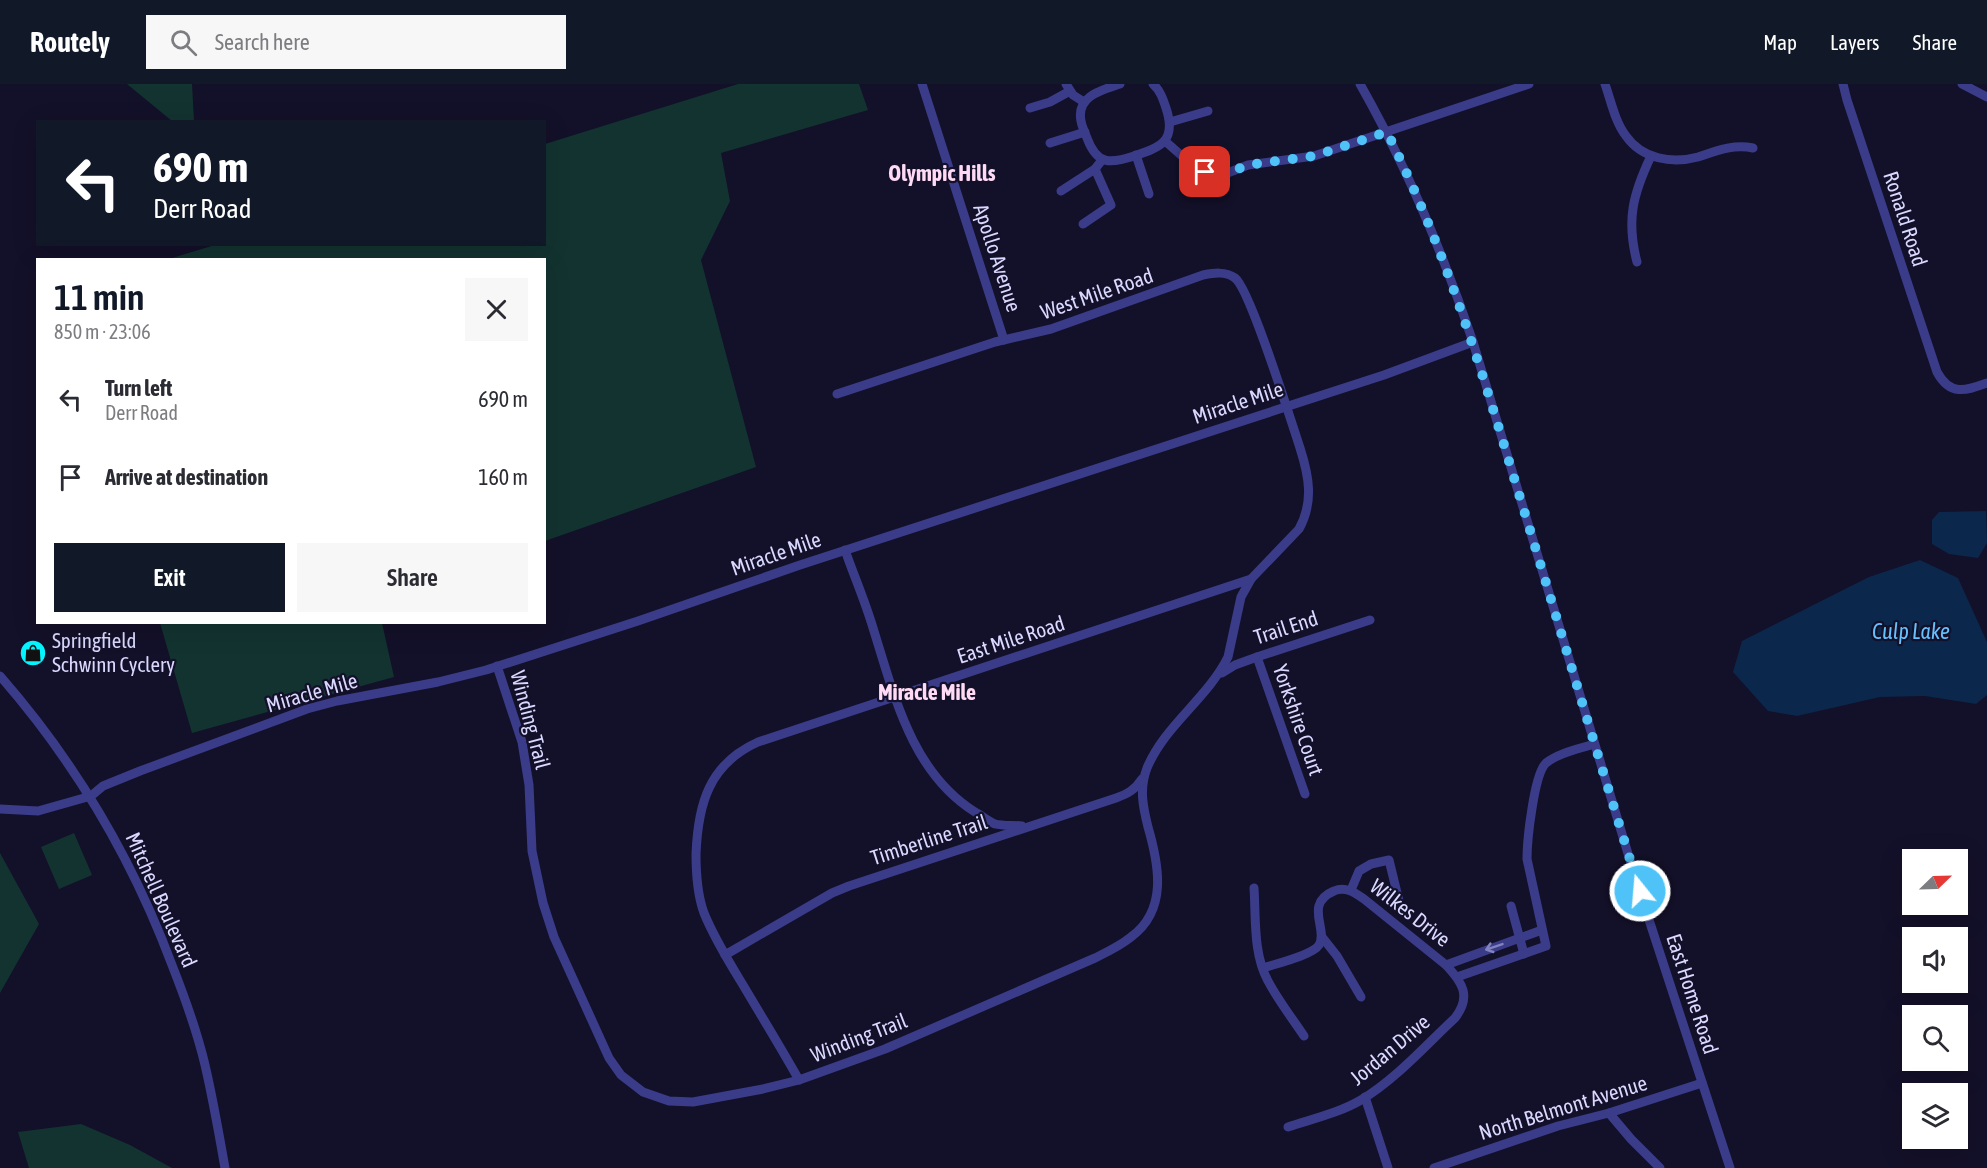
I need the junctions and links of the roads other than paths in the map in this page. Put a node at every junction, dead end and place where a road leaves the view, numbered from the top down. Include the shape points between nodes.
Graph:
1 (922, 84) edge
2 (1120, 84) edge
3 (1153, 84) edge
4 (1360, 84) edge
5 (1529, 84) edge
6 (1605, 84) edge
7 (1843, 84) edge
8 (1962, 84) edge
9 (1109, 86) edge
10 (1068, 88) edge
11 (1987, 97) edge
12 (1084, 102) junction
13 (1029, 108) dead end
14 (1208, 111) dead end
15 (1170, 122) junction
16 (1085, 132) junction
17 (1387, 132) junction
18 (1165, 141) junction
19 (1050, 143) dead end
20 (1753, 148) dead end
21 (1136, 155) junction
22 (1651, 156) junction
23 (1102, 160) junction
24 (1095, 169) junction
25 (1061, 191) dead end
26 (1149, 194) dead end
27 (1083, 224) dead end
28 (1637, 262) dead end
29 (1004, 340) junction
30 (1473, 342) junction
31 (1987, 383) edge
32 (837, 394) dead end
33 (1286, 407) junction
34 (845, 550) junction
35 (1251, 579) junction
36 (1370, 620) dead end
37 (1257, 657) junction
38 (497, 666) junction
39 (0, 676) edge
40 (1217, 676) junction
41 (895, 697) junction
42 (1594, 744) junction
43 (1146, 772) junction
44 (1305, 794) dead end
45 (91, 796) junction
46 (0, 809) edge
47 (1028, 826) junction
48 (1254, 888) dead end
49 (1351, 890) junction
50 (1400, 905) dead end
51 (1511, 906) dead end
52 (1542, 930) junction
53 (1322, 937) junction
54 (1519, 938) junction
55 (1524, 954) junction
56 (725, 955) junction
57 (1446, 964) junction
58 (1263, 968) junction
59 (1457, 977) junction
60 (1361, 997) dead end
61 (1304, 1036) dead end
62 (800, 1080) junction
63 (1702, 1083) junction
64 (1365, 1097) junction
65 (1609, 1113) junction
66 (1288, 1126) dead end
67 (225, 1168) edge
68 (1388, 1168) edge
69 (1434, 1168) edge
70 (1660, 1168) edge
71 (1730, 1168) edge

1 - 29 street, Apollo Avenue
2 - 9 street
3 - 15 street via 1162,95
4 - 17 street, East Home Road
5 - 17 street
6 - 22 street via 1625,136
7 - 31 street, Ronald Road via 1942,381 1952,388 1968,390
8 - 11 street
9 - 12 street
10 - 12 street
10 - 13 street via 1050,102
12 - 16 street via 1080,112
14 - 15 street
15 - 18 street
16 - 19 street
16 - 23 street via 1090,147
17 - 18 street via 1314,156 1248,165 1225,174 1205,172
17 - 30 street, East Home Road via 1434,235
18 - 21 street via 1158,148
20 - 22 street via 1729,147 1679,160
21 - 23 street via 1118,162
21 - 26 street
22 - 28 street via 1632,207 1632,242
23 - 24 street
24 - 25 street
24 - 27 street via 1111,205
29 - 32 street, West Mile Road
29 - 33 street, West Mile Road via 1051,329 1203,275 1225,274 1236,279 1244,291
30 - 33 street, Miracle Mile
30 - 42 street, East Home Road
33 - 34 street, Miracle Mile
33 - 35 street, East Mile Road via 1306,469 1308,508 1299,529
34 - 38 street, Miracle Mile
34 - 41 street
35 - 40 street, Winding Trail via 1241,597 1228,657
35 - 41 street, East Mile Road
36 - 37 street, Trail End
37 - 40 street, Trail End
37 - 44 street, Yorkshire Court
38 - 45 street, Miracle Mile via 307,709 140,771 103,786
38 - 62 street, Winding Trail via 527,767 532,851 543,903 562,958 615,1069 643,1092 681,1103
39 - 45 street, Mitchell Boulevard
40 - 43 street, Winding Trail via 1168,732
41 - 47 street via 915,745 950,792 995,824
41 - 56 street, East Mile Road via 758,742 735,754 710,784 702,806 696,863 700,900
42 - 52 street via 1552,759 1540,773 1527,859
42 - 63 street, East Home Road
43 - 47 street, Timberline Trail via 1129,793
43 - 62 street, Winding Trail via 1142,796 1158,866 1158,888 1146,921 1131,937 1021,991
45 - 46 street, Miracle Mile via 38,811
45 - 67 street, Mitchell Boulevard via 147,903 183,993 205,1066
47 - 56 street, Timberline Trail via 849,886
48 - 58 street
49 - 50 street via 1359,870 1389,860
49 - 53 street via 1333,891 1322,901 1318,914
49 - 57 street, Wilkes Drive
51 - 54 street
52 - 54 street
52 - 55 street via 1546,946
53 - 58 street via 1315,949
53 - 60 street
54 - 55 street
54 -> 57 street
55 - 59 street
56 - 62 street, East Mile Road
57 - 59 street, Jordan Drive
58 - 61 street
59 - 64 street, Jordan Drive via 1464,997 1455,1018
63 - 65 street, North Belmont Avenue
63 - 71 street, East Home Road
64 - 66 street, Jordan Drive via 1345,1108
64 - 68 street
65 - 69 street, North Belmont Avenue
65 - 70 street

